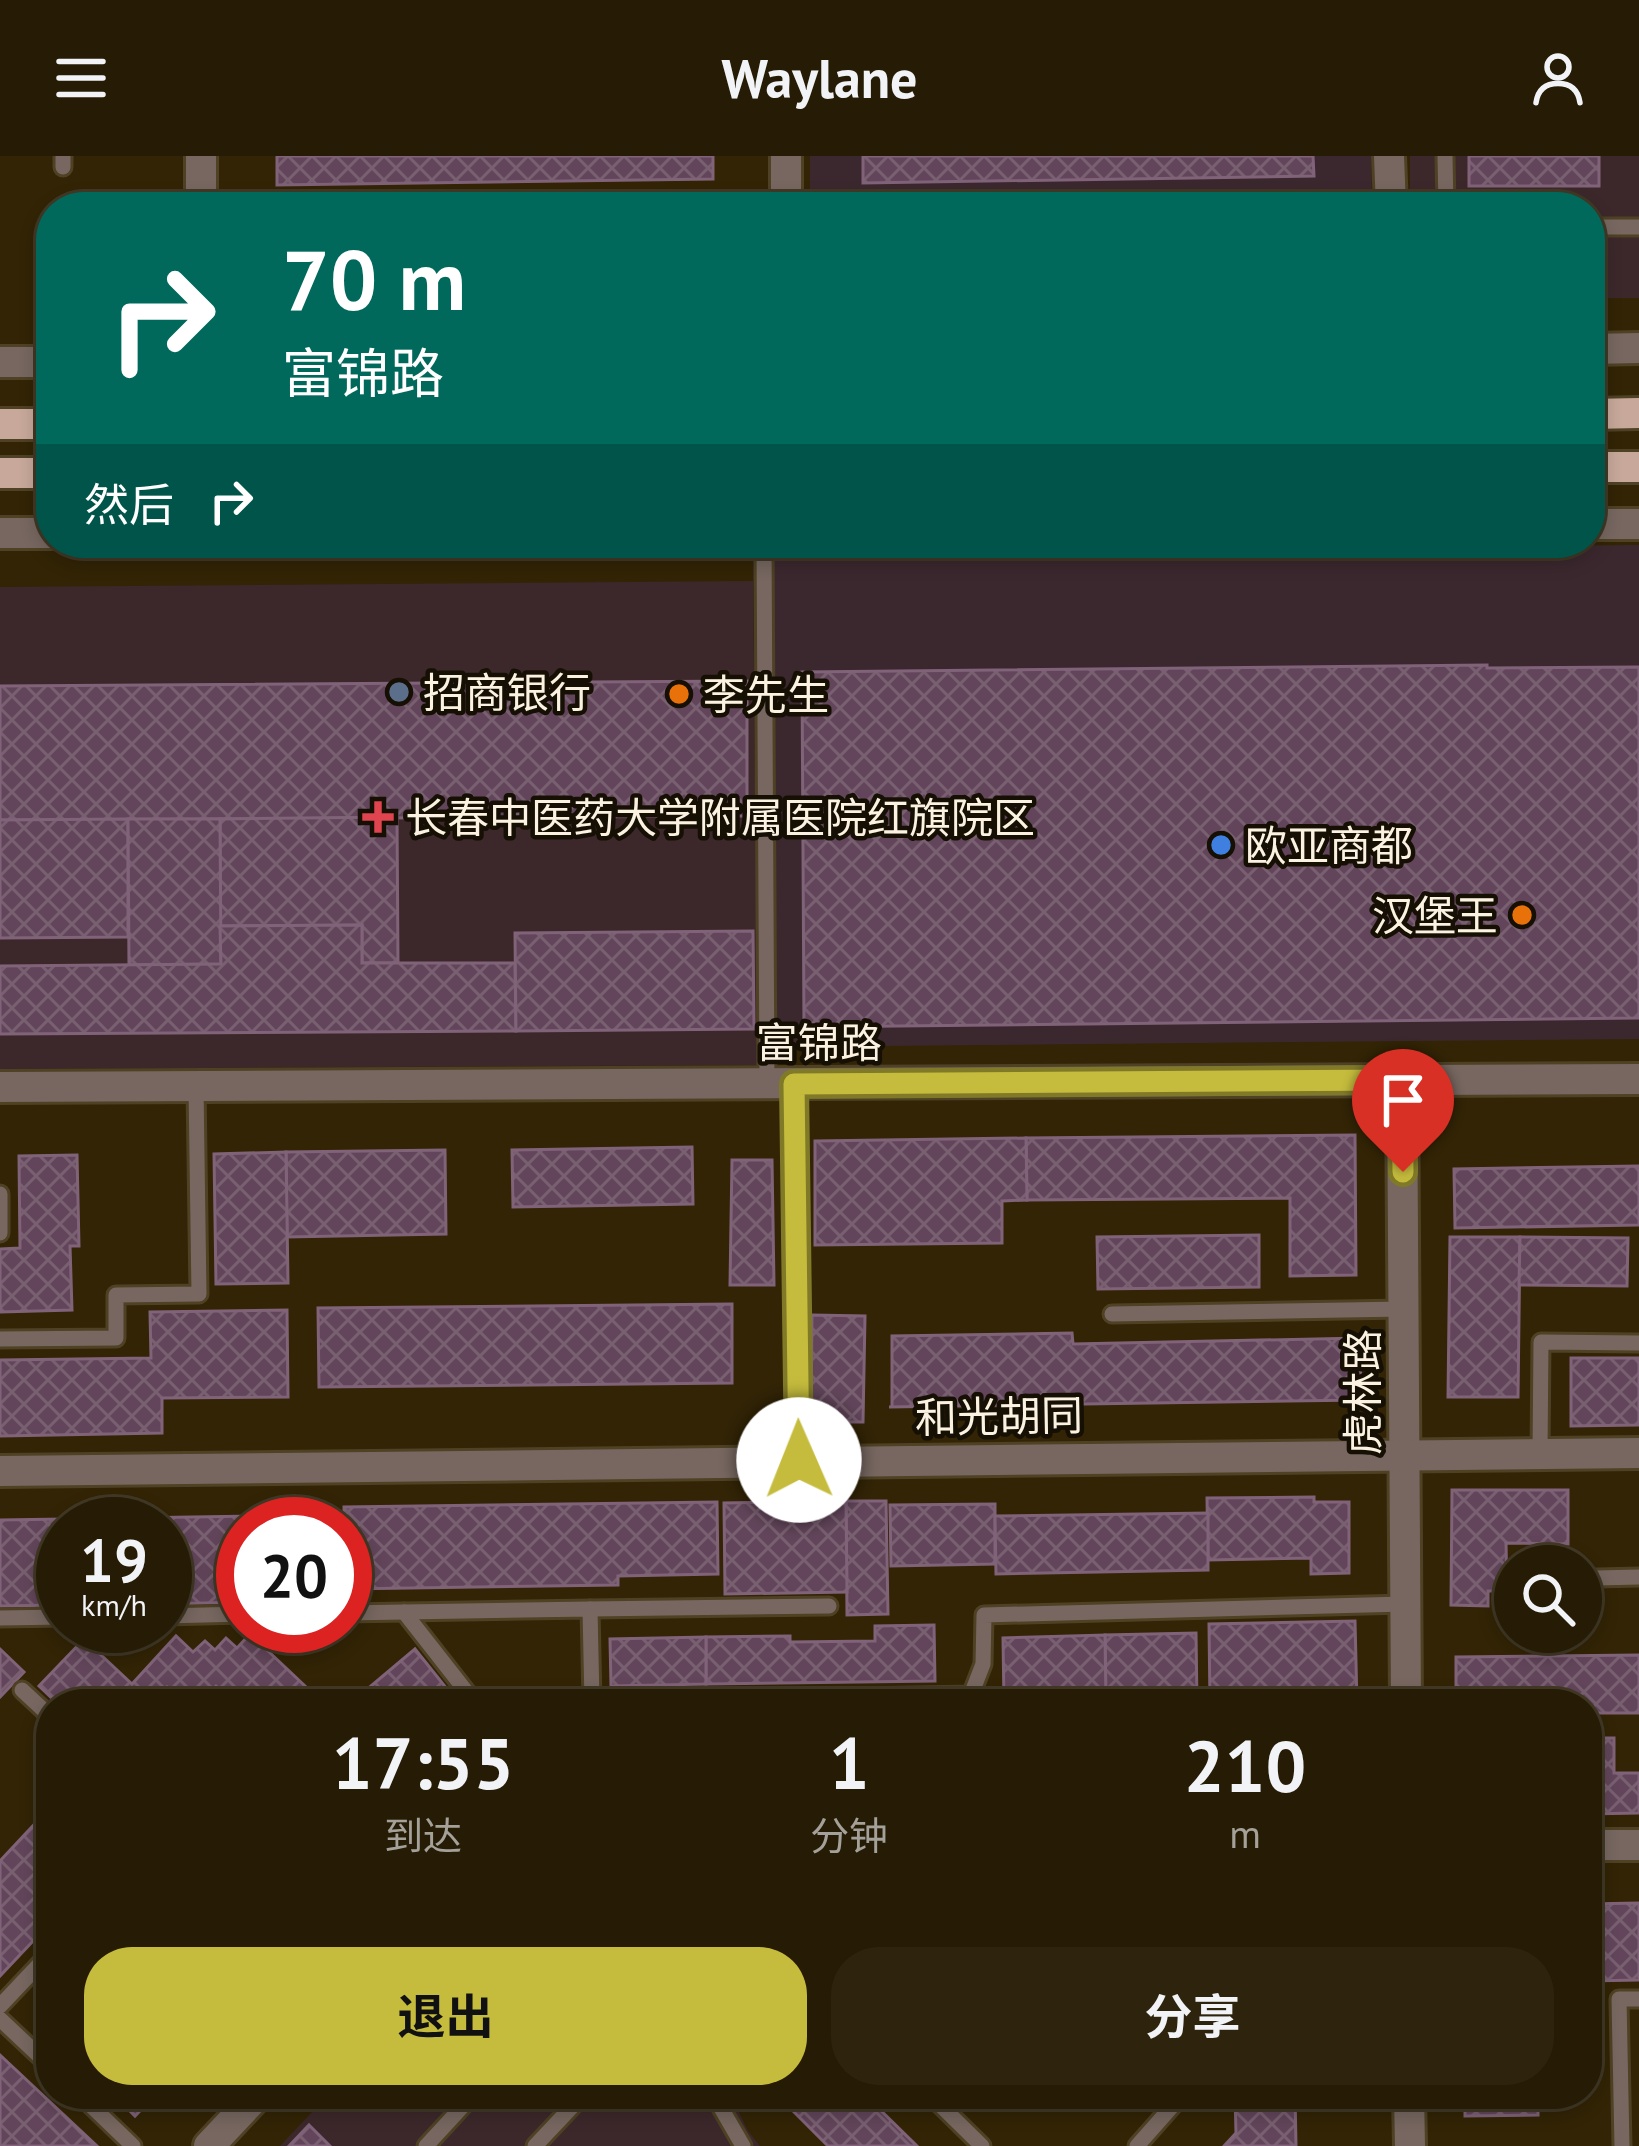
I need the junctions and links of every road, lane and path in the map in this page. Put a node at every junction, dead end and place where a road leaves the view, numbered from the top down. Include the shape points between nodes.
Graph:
1 (201, 156) edge
2 (786, 156) edge
3 (1389, 156) edge
4 (1445, 156) edge
5 (201, 192) edge
6 (786, 192) edge
7 (1390, 192) edge
8 (1445, 192) edge
9 (1605, 227) edge
10 (1639, 227) edge
11 (1639, 348) edge
12 (1605, 349) edge
13 (0, 362) edge
14 (36, 362) edge
15 (1639, 413) edge
16 (1605, 414) edge
17 (0, 424) edge
18 (36, 424) edge
19 (1639, 466) edge
20 (1605, 467) edge
21 (0, 473) edge
22 (36, 473) edge
23 (1605, 524) edge
24 (1639, 524) edge
25 (36, 532) edge
26 (0, 533) edge
27 (764, 558) edge
28 (1639, 1079) edge
29 (1402, 1080) junction
30 (781, 1084) junction
31 (196, 1086) junction
32 (0, 1087) edge
33 (0, 1194) edge
34 (0, 1233) edge
35 (1404, 1309) junction
36 (1112, 1314) dead end
37 (0, 1339) edge
38 (1639, 1342) edge
39 (1404, 1453) junction
40 (1540, 1453) junction
41 (1639, 1453) edge
42 (799, 1460) junction
43 (0, 1471) edge
44 (1639, 1577) edge
45 (1602, 1578) edge
46 (1405, 1604) junction
47 (829, 1606) dead end
48 (590, 1610) junction
49 (404, 1612) junction
50 (372, 1613) edge
51 (36, 1617) edge
52 (0, 1618) edge
53 (464, 1689) edge
54 (592, 1689) edge
55 (973, 1689) edge
56 (1406, 1689) edge
57 (22, 1690) dead end
58 (36, 1703) edge
59 (1602, 1845) edge
60 (1639, 1845) edge
61 (36, 1968) edge
62 (1639, 1999) edge
63 (0, 2006) edge
64 (0, 2019) edge
65 (36, 2053) edge
66 (95, 2109) edge
67 (244, 2109) edge
68 (460, 2109) edge
69 (570, 2109) edge
70 (722, 2109) edge
71 (944, 2109) edge
72 (1170, 2109) edge
73 (1409, 2109) edge
74 (134, 2146) edge
75 (209, 2146) edge
76 (426, 2146) edge
77 (535, 2146) edge
78 (743, 2146) edge
79 (982, 2146) edge
80 (1137, 2146) edge
81 (1410, 2146) edge
82 (1622, 2146) edge

1 - 5 street
2 - 6 street
3 - 7 street
4 - 8 lane
9 - 10 lane
11 - 12 street
13 - 14 street
15 - 16 main road
17 - 18 main road
19 - 20 main road
21 - 22 main road
23 - 24 street
25 - 26 street
27 - 30 lane
28 - 29 street, 富锦路
29 - 30 street, 富锦路
29 - 35 street, 虎林路
30 - 31 street, 富锦路
30 - 42 lane
31 - 32 street, 富锦路
31 - 37 lane via 199,1294 116,1295 116,1337
33 - 34 lane
35 - 36 lane
35 - 39 street, 虎林路
38 - 40 lane via 1541,1342
39 - 40 street, 和光胡同
39 - 42 street, 和光胡同
39 - 46 street, 虎林路
40 - 41 street, 和光胡同
42 - 43 street, 和光胡同
44 - 45 lane
46 - 55 lane via 984,1615 983,1664
46 - 56 street, 虎林路
47 - 48 lane
48 - 49 lane
48 - 54 lane
49 - 50 lane
49 - 53 lane
51 - 52 lane
57 - 58 lane
59 - 60 street
61 - 63 lane
62 - 82 lane via 1619,2000
64 - 65 lane
66 - 74 lane
67 - 75 street
68 - 76 lane
69 - 77 lane
70 - 78 lane
71 - 79 lane
72 - 80 lane
73 - 81 street

